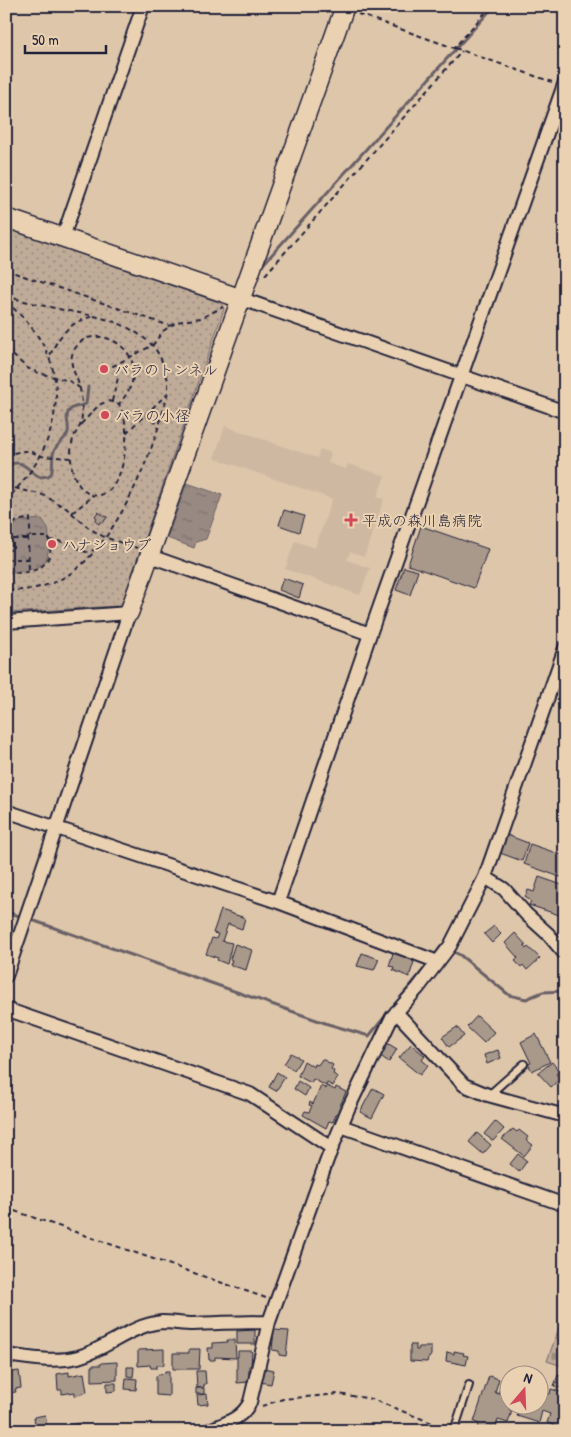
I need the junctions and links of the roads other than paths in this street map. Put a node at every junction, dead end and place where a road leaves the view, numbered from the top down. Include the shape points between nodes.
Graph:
1 (143, 6) edge
2 (344, 8) edge
3 (564, 84) edge
4 (6, 218) edge
5 (63, 237) junction
6 (242, 299) junction
7 (462, 375) junction
8 (565, 412) edge
9 (150, 556) junction
10 (129, 613) junction
11 (6, 622) edge
12 (370, 634) junction
13 (565, 648) edge
14 (6, 811) edge
15 (56, 828) junction
16 (485, 877) junction
17 (278, 902) junction
18 (565, 954) edge
19 (438, 962) junction
20 (6, 976) edge
21 (6, 1009) edge
22 (396, 1012) junction
23 (524, 1064) dead end
24 (488, 1096) junction
25 (565, 1116) edge
26 (341, 1126) junction
27 (332, 1148) junction
28 (565, 1204) edge
29 (269, 1322) junction
30 (6, 1355) edge
31 (470, 1385) dead end
32 (208, 1431) edge
33 (454, 1431) edge

1 - 5 street
2 - 6 street
3 - 7 street
4 - 5 street
5 - 6 street
6 - 7 street
6 - 9 street
7 - 8 street
7 - 12 street
9 - 10 street
9 - 12 street
10 - 11 street
10 - 15 street
12 - 17 street
13 - 16 street
14 - 15 street
15 - 17 street
15 - 20 street
16 - 18 street via 504,889
16 - 19 street via 463,923
17 - 19 street
19 - 22 street
21 - 27 street via 250,1094
22 - 24 street via 464,1085
22 - 26 street
23 - 24 lane
24 - 25 street
26 - 27 street
26 - 28 street
27 - 29 street
29 - 30 street via 161,1322 130,1331 79,1357 59,1360
29 - 32 street via 246,1411
31 - 33 lane

